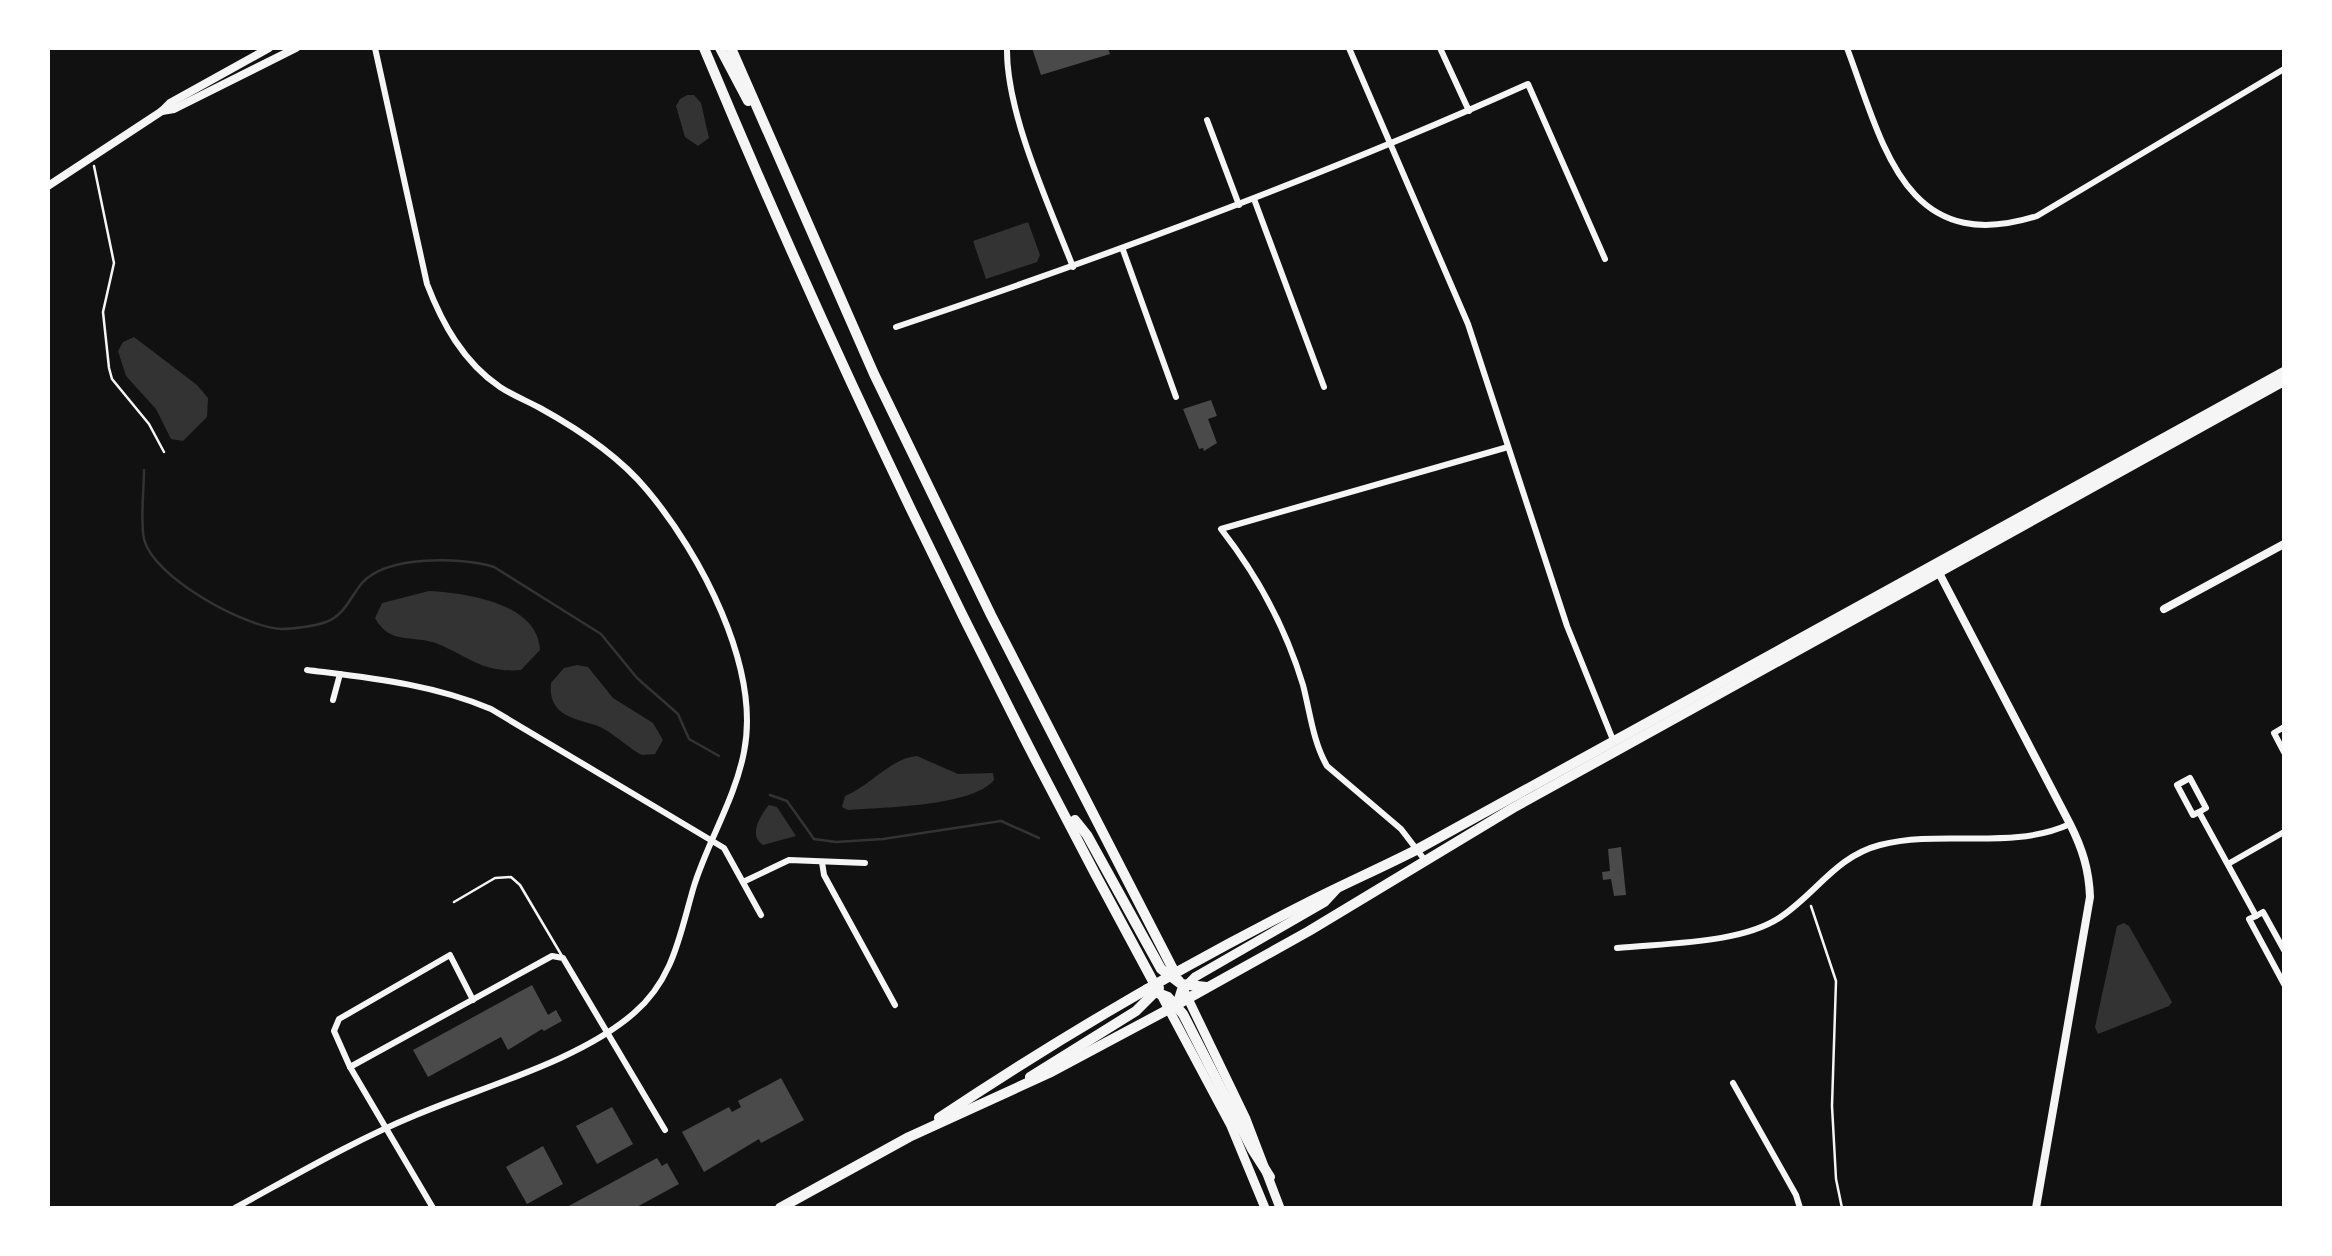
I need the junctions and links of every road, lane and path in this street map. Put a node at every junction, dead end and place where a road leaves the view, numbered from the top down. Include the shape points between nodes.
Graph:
1 (268, 48) edge
2 (296, 48) edge
3 (376, 48) edge
4 (704, 48) edge
5 (720, 48) edge
6 (731, 48) edge
7 (1007, 48) edge
8 (1350, 48) edge
9 (1440, 48) edge
10 (1847, 48) edge
11 (2284, 71) edge
12 (1468, 111) junction
13 (162, 112) junction
14 (758, 114) junction
15 (1207, 120) dead end
16 (1392, 145) junction
17 (89, 159) junction
18 (48, 186) edge
19 (1254, 200) junction
20 (1239, 205) junction
21 (1123, 250) junction
22 (1604, 259) dead end
23 (1073, 268) junction
24 (896, 328) dead end
25 (2284, 372) edge
26 (2284, 382) edge
27 (1324, 387) dead end
28 (1176, 396) dead end
29 (1508, 447) junction
30 (164, 452) dead end
31 (2284, 544) edge
32 (1937, 569) junction
33 (2164, 610) dead end
34 (306, 670) dead end
35 (340, 674) junction
36 (333, 700) dead end
37 (2284, 728) edge
38 (1616, 746) junction
39 (2284, 752) edge
40 (2199, 812) junction
41 (2070, 824) junction
42 (2284, 832) edge
43 (712, 839) junction
44 (1421, 854) junction
45 (822, 862) junction
46 (864, 864) dead end
47 (2228, 864) junction
48 (743, 882) junction
49 (1808, 895) junction
50 (454, 902) dead end
51 (761, 914) dead end
52 (2256, 916) junction
53 (1617, 948) dead end
54 (2284, 950) edge
55 (563, 958) junction
56 (2284, 984) edge
57 (1168, 985) junction
58 (473, 1000) junction
59 (895, 1006) dead end
60 (1172, 1007) junction
61 (608, 1032) junction
62 (350, 1067) junction
63 (1733, 1083) dead end
64 (1018, 1088) junction
65 (386, 1128) junction
66 (665, 1130) dead end
67 (909, 1138) junction
68 (1270, 1177) junction
69 (235, 1208) edge
70 (433, 1208) edge
71 (780, 1208) edge
72 (1265, 1208) edge
73 (1280, 1208) edge
74 (1800, 1208) edge
75 (1842, 1208) edge
76 (2036, 1208) edge

1 - 13 street
2 - 13 street
3 - 43 street via 426,284 453,338 501,388 568,424 643,484 708,578 734,650 746,726 737,778
4 - 57 main road via 851,383 1066,813
5 - 14 main road
6 - 14 main road
7 - 23 street via 1020,119
8 - 16 street
9 - 12 street
10 - 11 street via 1895,172 1915,196 1939,214 2004,226 2036,216
12 - 16 street
12 - 22 street via 1528,84
13 - 17 street
14 - 57 main road via 941,512 1163,948
15 - 20 street
16 - 19 street
16 - 29 street via 1468,324
17 - 18 street
17 - 30 path via 114,264 103,312 106,358 112,379
19 - 20 street
19 - 27 street
20 - 21 street
21 - 23 street
21 - 28 street
23 - 24 street
25 - 32 main road
26 - 32 main road
29 - 38 street via 1567,626
29 - 44 street via 1221,529 1262,588 1302,681 1327,766
31 - 33 street
32 - 38 main road
32 - 41 street
34 - 35 street
35 - 36 street
35 - 43 street via 456,694 490,709
37 - 39 street via 2274,733
38 - 44 main road
40 - 40 street via 2193,815 2177,786 2190,778 2206,808
40 - 47 street
41 - 49 street via 2033,836 1881,844 1833,868
41 - 76 street via 2084,852 2090,897
42 - 47 street
43 - 48 street
43 - 61 street via 670,968 652,996
44 - 57 main road via 1339,888
44 - 57 main road via 1308,931 1207,987
45 - 46 street
45 - 48 street via 782,862
45 - 59 street
47 - 52 street
48 - 51 street
49 - 53 street via 1762,928
49 - 75 path via 1836,981 1832,1106
50 - 55 lane via 496,878 511,877
52 - 54 street via 2263,912
52 - 56 street via 2249,919
55 - 58 street via 552,956
55 - 61 street
57 - 60 main road
57 - 60 main road
57 - 64 main road
57 - 67 main road via 1038,1052
57 - 68 main road via 1218,1056
58 - 62 street
58 - 62 street via 450,956 339,1019 334,1031
60 - 64 main road
60 - 68 main road
60 - 72 main road
61 - 65 street
61 - 66 street
62 - 65 street
63 - 74 street
64 - 67 main road
65 - 69 street
65 - 70 street
67 - 71 main road
68 - 73 main road

